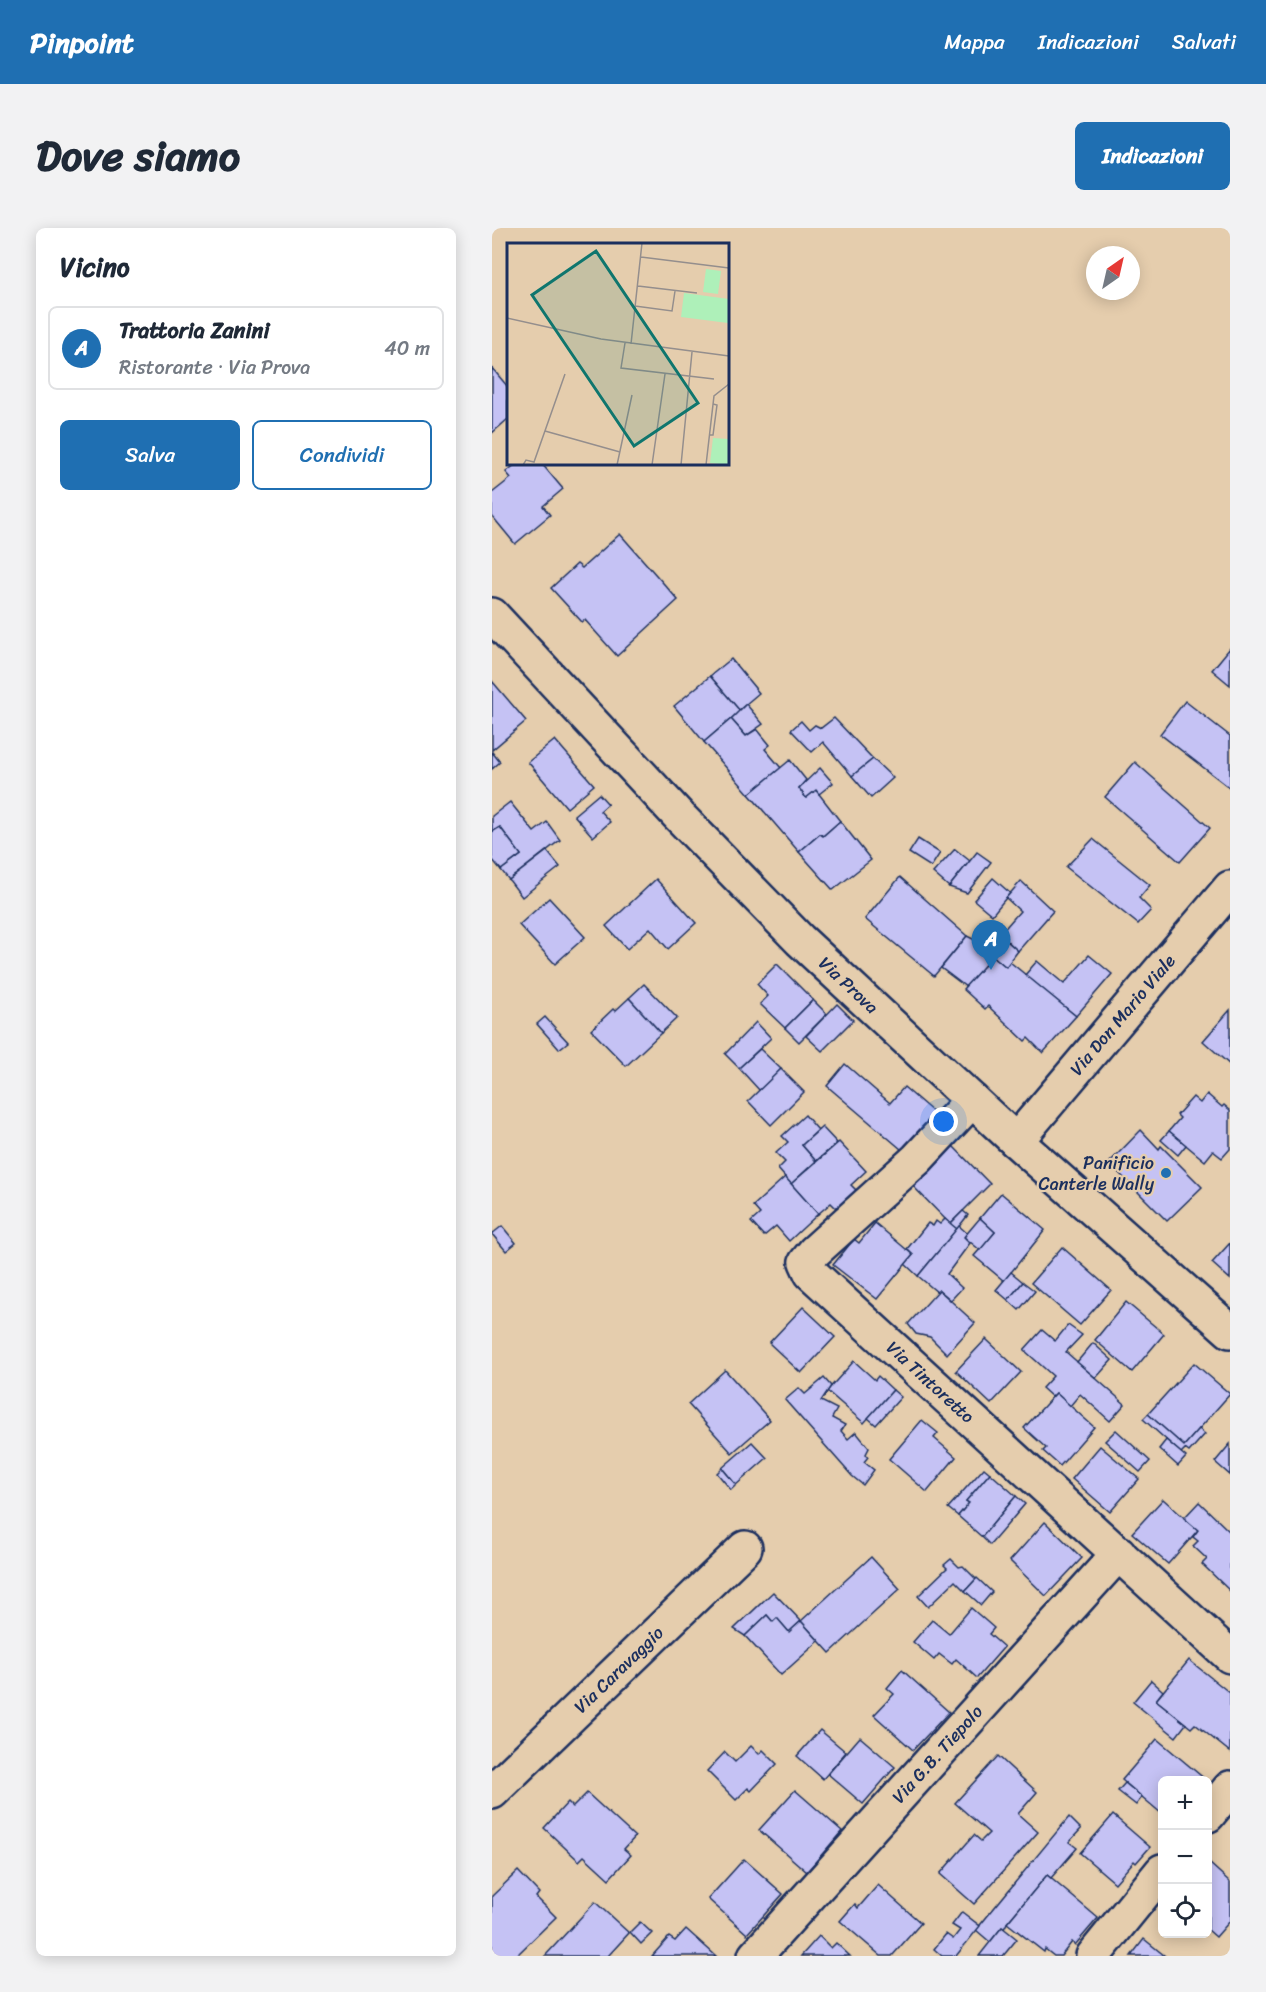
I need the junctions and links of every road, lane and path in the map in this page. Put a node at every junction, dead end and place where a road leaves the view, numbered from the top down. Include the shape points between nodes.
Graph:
1 (492, 615) edge
2 (1230, 888) edge
3 (972, 1100) junction
4 (1016, 1142) junction
5 (1230, 1331) edge
6 (745, 1548) dead end
7 (1119, 1553) junction
8 (1230, 1656) edge
9 (1230, 1788) edge
10 (492, 1792) edge
11 (1212, 1810) edge
12 (1158, 1876) edge
13 (755, 1956) edge
14 (1093, 1956) edge

1 - 3 street, Via Prova via 800,940
2 - 4 street, Via Don Mario Viale
3 - 4 street, Via Prova
3 - 7 street, Via Tintoretto via 917,1159 806,1262 811,1273
4 - 5 street, Via Prova
6 - 10 street, Via Caravaggio
7 - 8 street, Via Tintoretto
7 - 13 street, Via G.B. Tiepolo
9 - 11 street
12 - 14 street

